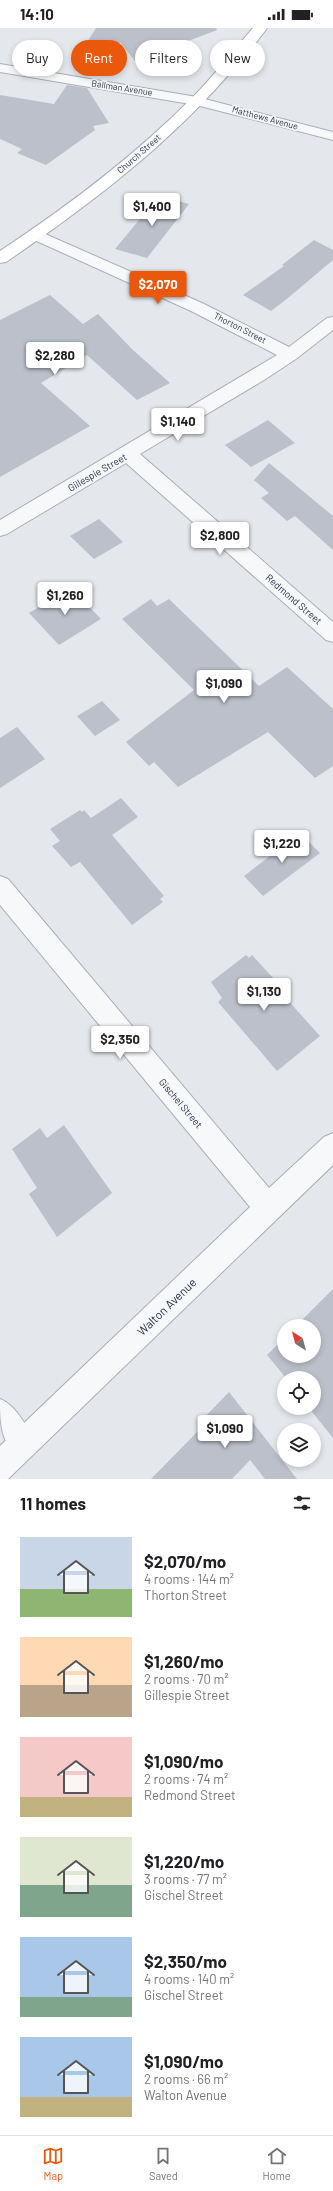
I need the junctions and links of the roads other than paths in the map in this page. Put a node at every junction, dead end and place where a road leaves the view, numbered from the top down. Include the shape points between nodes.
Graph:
1 (260, 28) edge
2 (0, 68) edge
3 (197, 101) junction
4 (333, 136) edge
5 (36, 235) junction
6 (0, 258) edge
7 (333, 322) edge
8 (290, 355) junction
9 (128, 454) junction
10 (0, 529) edge
11 (333, 634) edge
12 (0, 887) edge
13 (333, 1146) edge
14 (269, 1209) junction
15 (0, 1410) edge
16 (23, 1445) junction
17 (0, 1467) edge

1 - 3 main road, Church Street
2 - 3 street, Ballman Avenue
3 - 4 street, Matthews Avenue
3 - 5 main road, Church Street via 107,182
5 - 6 main road, Church Street
5 - 8 street, Thorton Street via 210,313
7 - 8 street, Gillespie Street
8 - 9 street, Gillespie Street
9 - 10 street, Gillespie Street
9 - 11 street, Redmond Street
12 - 14 street, Gischel Street
13 - 14 street, Walton Avenue
14 - 16 street, Walton Avenue
15 - 16 lane
16 - 17 street, Walton Avenue

